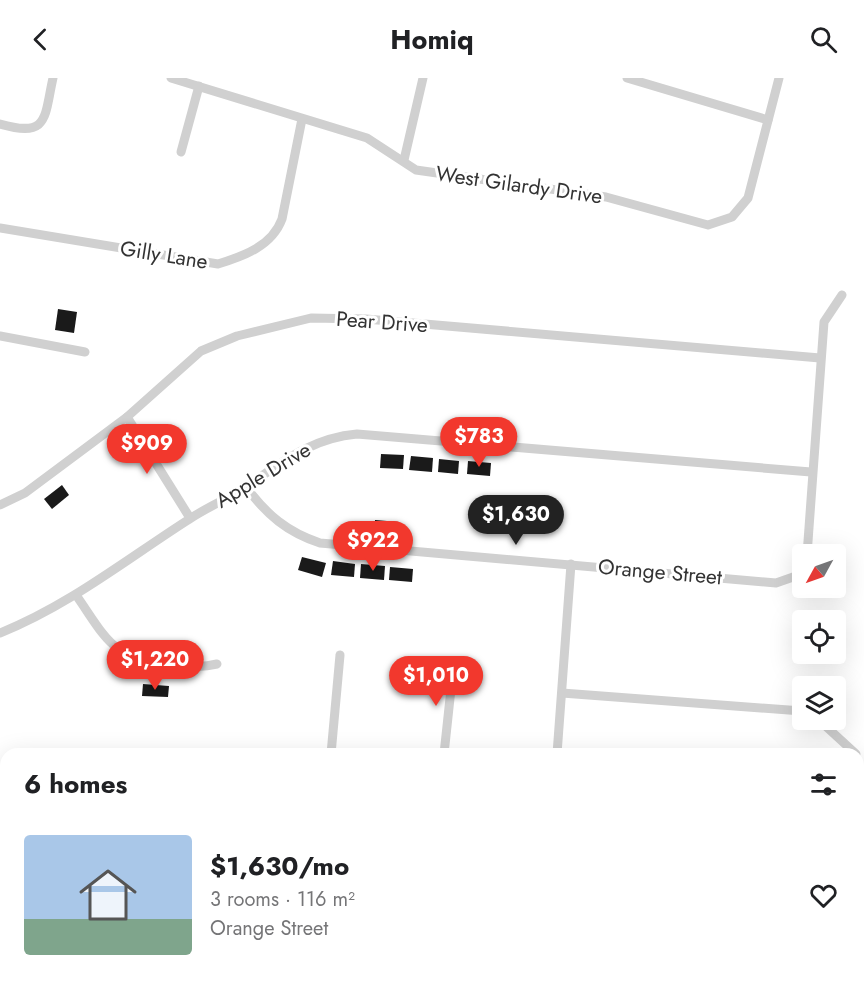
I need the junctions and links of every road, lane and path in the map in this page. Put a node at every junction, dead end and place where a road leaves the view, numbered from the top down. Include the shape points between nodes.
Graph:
1 (53, 78) edge
2 (171, 78) edge
3 (423, 78) edge
4 (627, 78) edge
5 (779, 78) edge
6 (199, 86) junction
7 (302, 119) junction
8 (768, 120) junction
9 (0, 124) edge
10 (181, 152) dead end
11 (404, 160) junction
12 (0, 228) edge
13 (843, 295) dead end
14 (0, 336) edge
15 (85, 352) dead end
16 (820, 358) junction
17 (127, 417) junction
18 (811, 472) junction
19 (246, 487) junction
20 (0, 505) edge
21 (190, 518) junction
22 (808, 544) edge
23 (571, 564) junction
24 (792, 577) edge
25 (76, 595) junction
26 (0, 633) edge
27 (340, 655) dead end
28 (454, 662) dead end
29 (217, 664) dead end
30 (562, 693) junction
31 (792, 710) edge
32 (830, 730) edge
33 (332, 748) edge
34 (445, 748) edge
35 (557, 748) edge
36 (849, 748) edge

1 - 9 street via 44,120 22,130
2 - 6 street, West Gilardy Drive
3 - 11 street
4 - 8 street
5 - 8 street, West Gilardy Drive
6 - 7 street, West Gilardy Drive
6 - 10 street
7 - 11 street, West Gilardy Drive via 367,138
7 - 12 street, Gilly Lane via 278,231 237,258 218,264
8 - 11 street, West Gilardy Drive via 748,198 732,217 708,225 606,196 416,170
13 - 16 street via 824,322
14 - 15 street
16 - 17 street, Pear Drive via 366,319 310,318 237,336 201,351
16 - 18 street
17 - 20 street, Pear Drive via 26,493
17 - 21 street
18 - 19 street, Apple Drive via 357,435 303,448
18 - 22 street
19 - 21 street, Apple Drive
19 - 23 street, Orange Street via 276,522 320,543
21 - 25 street, Apple Drive
23 - 24 street, Orange Street via 776,583
23 - 30 street
25 - 26 street, Apple Drive
25 - 29 street via 106,639 140,661 201,668
27 - 33 street
28 - 34 street
30 - 31 street
30 - 35 street
32 - 36 street

